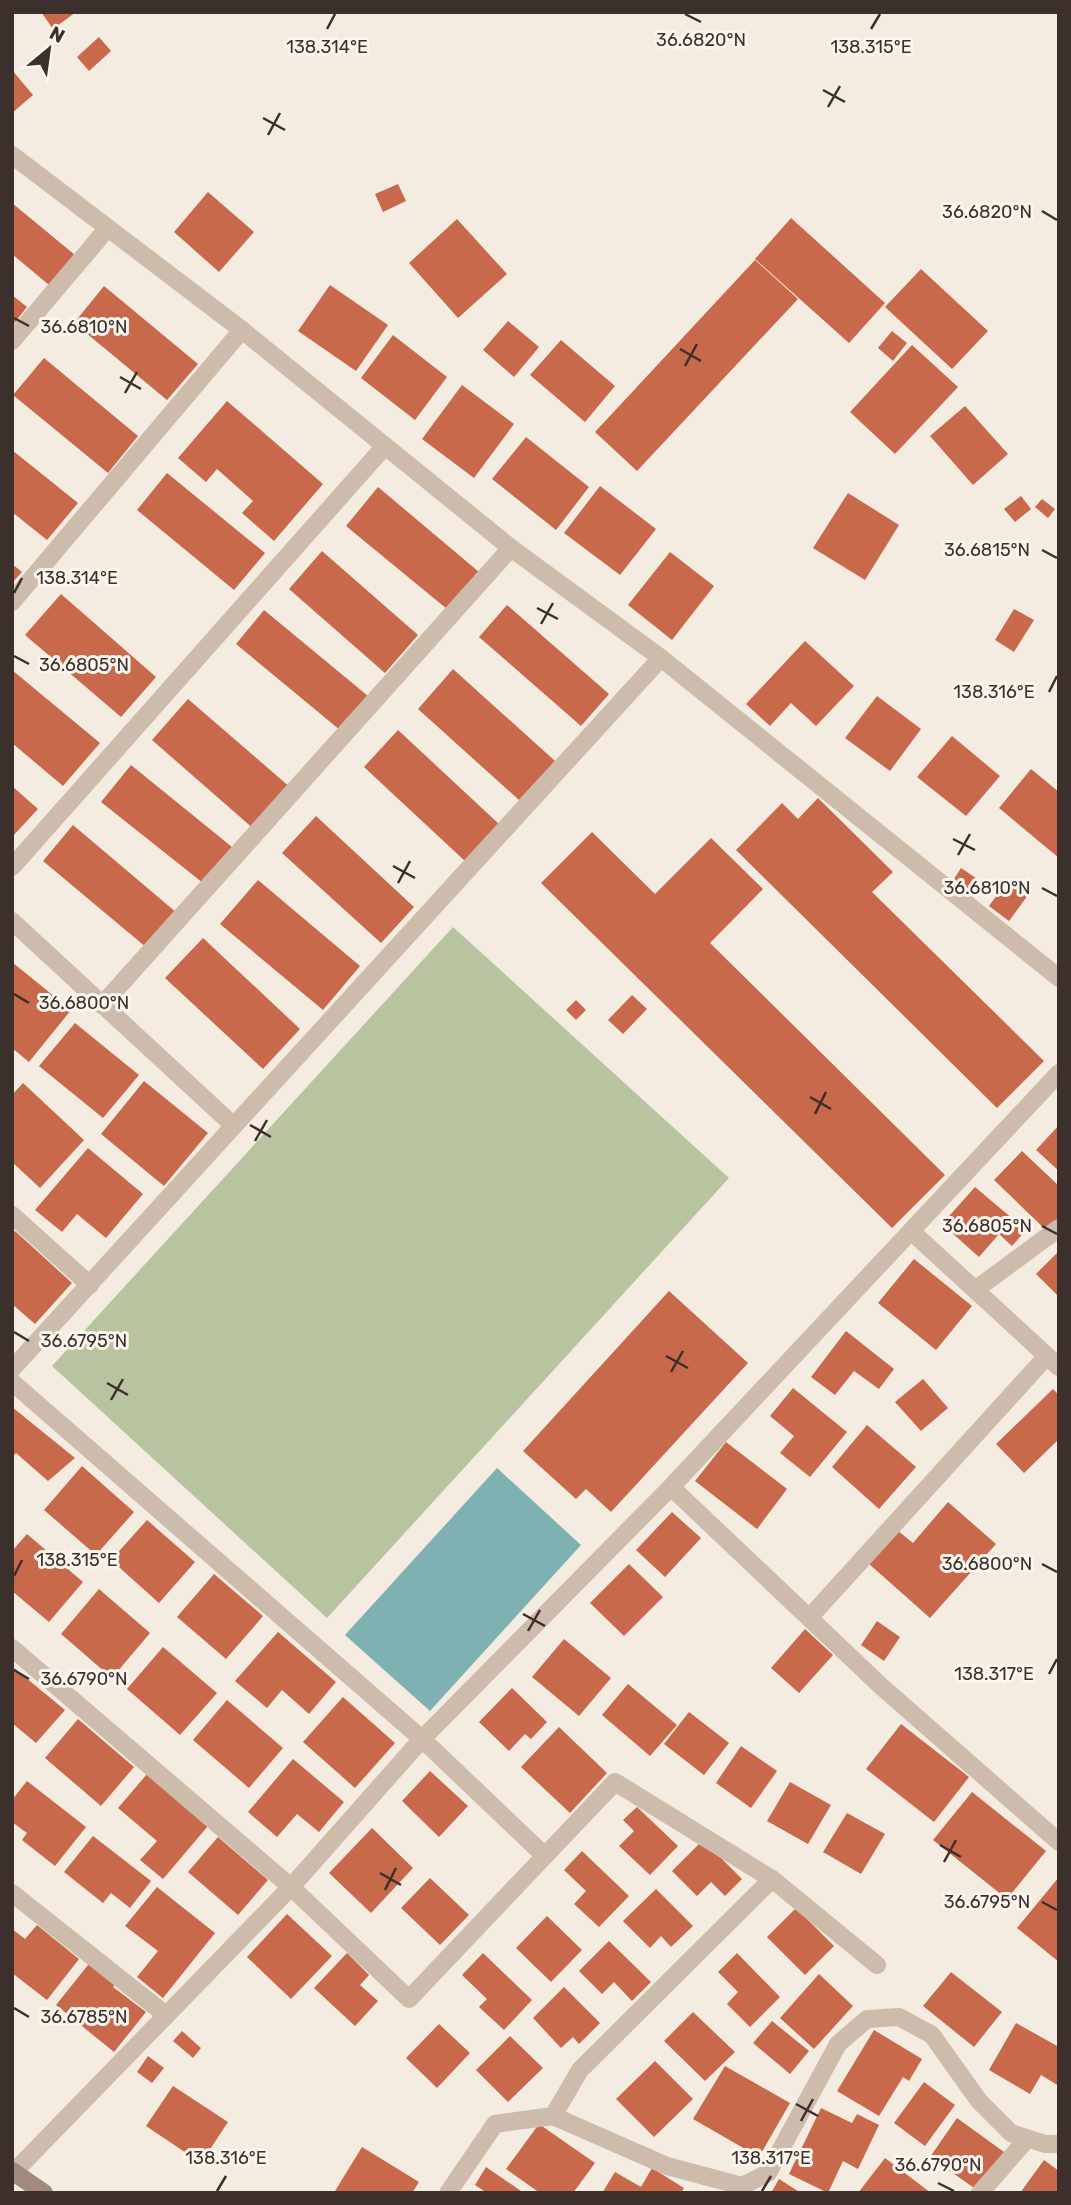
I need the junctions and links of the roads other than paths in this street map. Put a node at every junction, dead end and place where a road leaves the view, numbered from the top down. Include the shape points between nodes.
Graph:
1 (12, 155) edge
2 (107, 229) junction
3 (242, 330) junction
4 (12, 341) edge
5 (385, 446) junction
6 (512, 548) junction
7 (12, 602) edge
8 (661, 659) junction
9 (12, 867) edge
10 (12, 921) edge
11 (1059, 978) edge
12 (103, 1005) junction
13 (1059, 1073) edge
14 (234, 1126) junction
15 (12, 1215) edge
16 (1059, 1228) edge
17 (911, 1231) junction
18 (90, 1284) junction
19 (975, 1290) junction
20 (1053, 1362) edge
21 (12, 1369) edge
22 (12, 1382) edge
23 (671, 1488) junction
24 (809, 1618) junction
25 (12, 1648) edge
26 (422, 1740) junction
27 (1059, 1842) edge
28 (545, 1856) junction
29 (772, 1879) junction
30 (291, 1887) junction
31 (12, 1893) edge
32 (877, 1965) dead end
33 (166, 2015) junction
34 (552, 2116) junction
35 (1027, 2139) junction
36 (1059, 2144) edge
37 (13, 2172) edge
38 (44, 2193) edge
39 (448, 2193) edge
40 (980, 2193) edge

1 - 2 street
2 - 3 street
2 - 4 street
3 - 5 street
3 - 7 street
5 - 6 street
5 - 9 street
6 - 8 street
6 - 12 street
8 - 11 street
8 - 14 street
10 - 12 street
12 - 14 street
13 - 17 street
14 - 18 street
15 - 18 street
16 - 19 street
17 - 19 street
17 - 23 street
18 - 21 street
19 - 20 street
20 - 24 street
22 - 26 street
23 - 24 street
23 - 26 street
24 - 27 street
25 - 30 street
26 - 28 street
26 - 30 street
28 - 29 street via 615,1783
28 - 30 street via 409,1999
29 - 32 street
29 - 34 street via 580,2070
30 - 33 street
31 - 33 street
33 - 37 street
34 - 35 street via 667,2166 742,2186 768,2173 838,2044 867,2019 899,2017 932,2035 979,2101 1011,2133
34 - 39 street via 495,2124
35 - 36 street
35 - 40 street
37 - 38 main road

